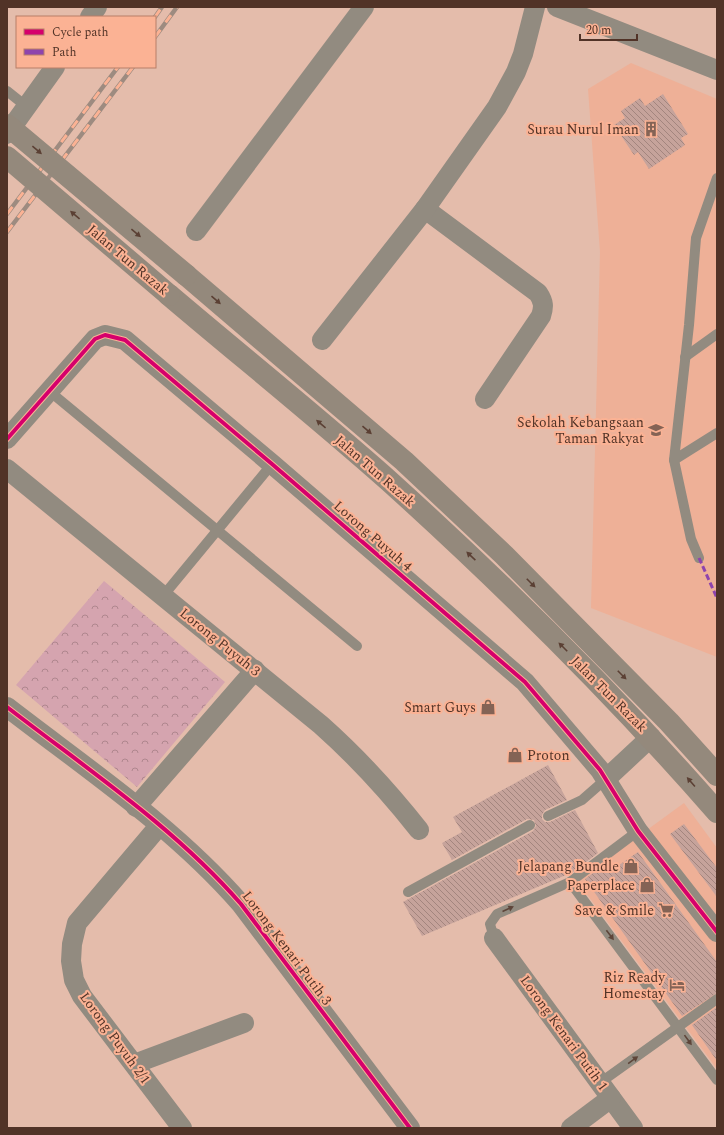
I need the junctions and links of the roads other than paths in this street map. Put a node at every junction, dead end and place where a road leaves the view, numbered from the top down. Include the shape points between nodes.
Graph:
1 (97, 7) edge
2 (364, 7) edge
3 (535, 7) edge
4 (558, 7) edge
5 (91, 16) edge
6 (54, 68) edge
7 (717, 70) edge
8 (7, 91) edge
9 (26, 107) junction
10 (7, 125) edge
11 (7, 134) edge
12 (7, 157) edge
13 (717, 178) edge
14 (425, 209) junction
15 (196, 231) dead end
16 (717, 334) edge
17 (322, 340) dead end
18 (685, 357) junction
19 (48, 390) junction
20 (485, 399) dead end
21 (717, 433) edge
22 (7, 439) edge
23 (674, 460) junction
24 (272, 464) junction
25 (7, 469) edge
26 (217, 530) junction
27 (699, 558) dead end
28 (163, 596) junction
29 (357, 646) dead end
30 (256, 670) junction
31 (7, 707) edge
32 (651, 737) junction
33 (717, 775) edge
34 (606, 779) junction
35 (136, 807) junction
36 (717, 812) edge
37 (548, 816) dead end
38 (530, 825) dead end
39 (159, 826) junction
40 (418, 830) dead end
41 (638, 830) junction
42 (570, 882) junction
43 (408, 892) dead end
44 (717, 932) edge
45 (494, 938) joint
46 (717, 1000) edge
47 (244, 1023) dead end
48 (678, 1027) junction
49 (134, 1064) junction
50 (717, 1080) edge
51 (606, 1090) junction
52 (182, 1128) edge
53 (410, 1128) edge
54 (571, 1128) edge
55 (633, 1128) edge

1 - 5 street
2 - 15 street
3 - 14 street via 523,54 498,107
4 - 7 street
6 - 9 street
8 - 9 lane
9 - 11 street
10 -> 33 main road, Jalan Tun Razak, bridge via 404,461 669,722
32 -> 12 main road, Jalan Tun Razak, bridge via 487,571 399,491
13 - 18 lane via 696,238
14 - 17 street
14 - 20 street via 538,293 543,300 541,316
16 - 18 lane
18 - 23 lane
19 - 22 street
19 - 24 street, Lorong Puyuh 4 via 94,339 105,336 125,340
19 - 26 lane
21 - 23 lane
23 - 27 lane via 689,532
24 - 26 lane
24 - 34 street, Lorong Puyuh 4 via 525,682
25 - 28 street, Lorong Puyuh 3
26 - 28 lane
26 - 29 lane
28 - 30 street, Lorong Puyuh 3
30 - 35 street
30 - 40 street, Lorong Puyuh 3 via 352,752
31 - 35 street, Lorong Kenari Putih 3
32 - 34 street
36 -> 32 main road, Jalan Tun Razak
34 - 37 lane via 582,800
34 - 41 street, Lorong Puyuh 4
35 - 39 street, Lorong Kenari Putih 3
38 - 43 lane
39 - 49 street, Lorong Puyuh 2/1 via 77,923 72,944 74,980 82,996
39 - 53 street, Lorong Kenari Putih 3 via 218,878 241,904
41 - 42 lane
41 - 44 street, Lorong Puyuh 4
45 -> 42 lane via 490,924 497,914
42 -> 48 lane
45 - 51 street, Lorong Kenari Putih 1
46 - 48 lane
47 - 49 street
48 -> 50 lane
51 -> 48 lane
49 - 52 street, Lorong Puyuh 2/1
51 - 54 street
51 - 55 street, Lorong Kenari Putih 1

